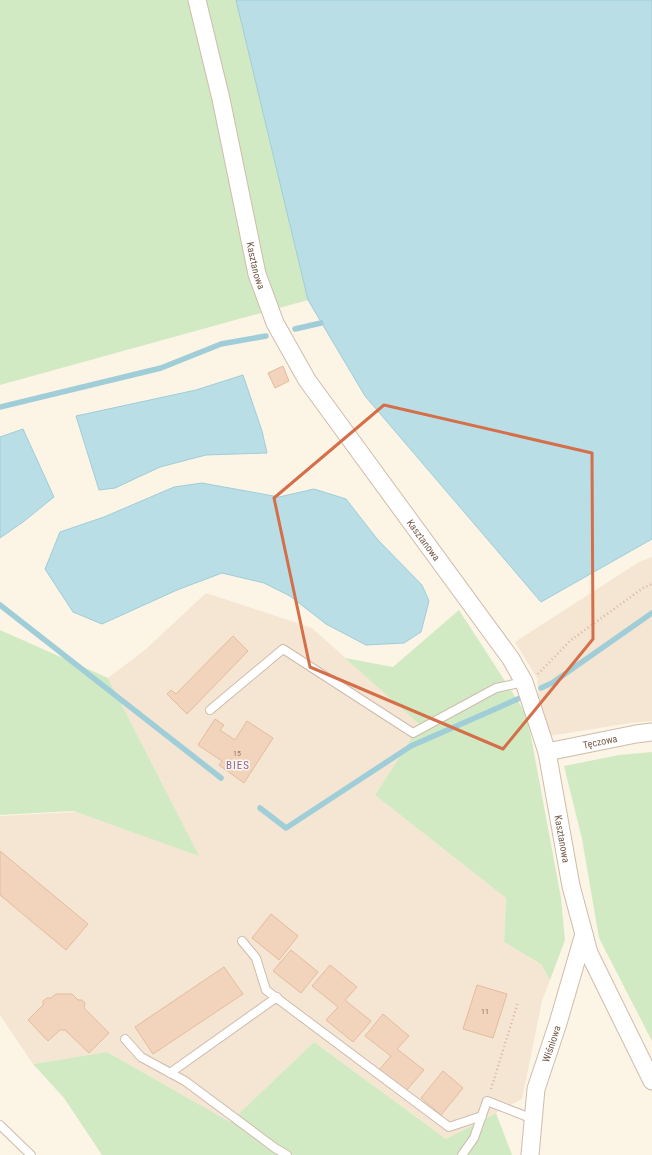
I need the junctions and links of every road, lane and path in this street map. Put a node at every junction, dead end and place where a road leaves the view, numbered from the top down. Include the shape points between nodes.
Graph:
1 (197, 0) edge
2 (652, 584) edge
3 (524, 682) junction
4 (210, 710) dead end
5 (652, 732) edge
6 (547, 752) junction
7 (584, 934) junction
8 (242, 941) dead end
9 (277, 997) junction
10 (518, 1002) dead end
11 (125, 1039) dead end
12 (170, 1073) junction
13 (652, 1081) edge
14 (487, 1101) junction
15 (482, 1116) junction
16 (533, 1119) junction
17 (0, 1125) edge
18 (32, 1155) edge
19 (287, 1155) edge
20 (462, 1155) edge
21 (530, 1155) edge

1 - 3 street, Kasztanowa via 221,99 257,274 275,323 307,380 511,659
2 - 3 path via 571,640 533,679
3 - 4 lane via 496,688 413,733 283,649
3 - 6 street, Kasztanowa
5 - 6 street, Tęczowa
6 - 7 street, Kasztanowa via 571,886
7 - 13 street, Kasztanowa via 589,953
7 - 16 street, Wiśniowa via 536,1089
8 - 9 lane via 256,958 266,990
9 - 12 lane
9 - 15 lane via 449,1127
10 - 14 path
11 - 12 lane via 141,1057
12 - 19 lane via 185,1081
14 - 15 lane
14 - 16 lane
15 - 20 lane via 474,1138
16 - 21 street, Wiśniowa
17 - 18 lane

